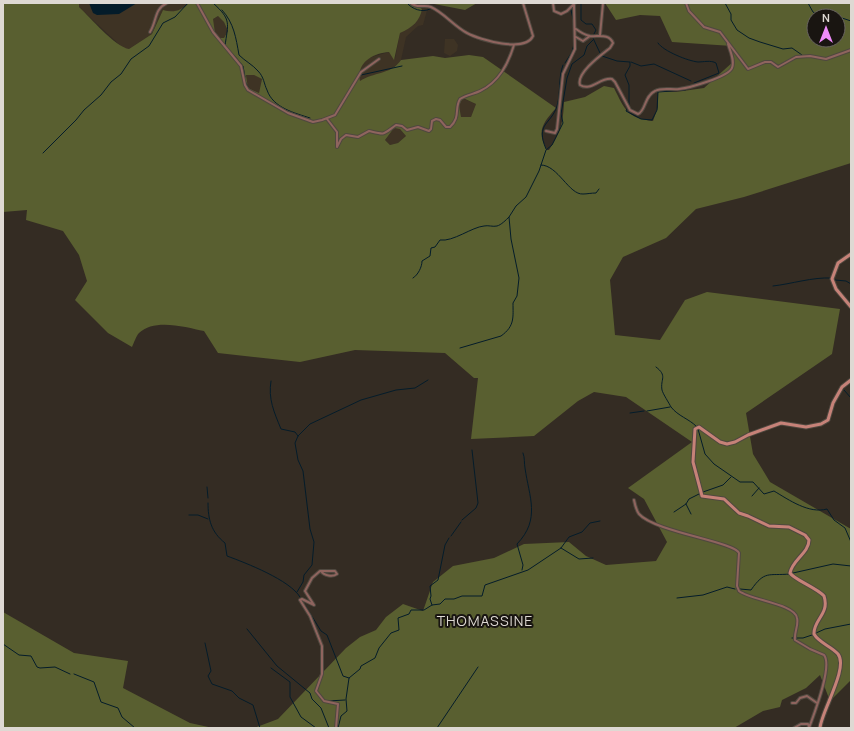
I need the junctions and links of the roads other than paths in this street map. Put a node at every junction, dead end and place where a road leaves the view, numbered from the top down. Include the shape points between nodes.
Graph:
1 (167, 3) edge
2 (197, 3) edge
3 (411, 3) edge
4 (523, 3) edge
5 (553, 3) edge
6 (603, 3) edge
7 (686, 3) edge
8 (574, 4) edge
9 (576, 29) junction
10 (150, 32) dead end
11 (600, 35) junction
12 (590, 36) junction
13 (576, 37) junction
14 (728, 44) junction
15 (514, 45) junction
16 (851, 50) edge
17 (379, 59) dead end
18 (327, 119) junction
19 (546, 131) dead end
20 (851, 254) edge
21 (851, 307) edge
22 (851, 380) edge
23 (634, 500) dead end
24 (322, 571) junction
25 (792, 703) dead end
26 (817, 703) junction
27 (336, 728) edge
28 (794, 728) edge
29 (810, 728) edge
30 (820, 728) edge

1 - 10 street via 159,7
2 - 18 street via 216,38 241,66 248,90 284,111 307,120 314,122
3 - 15 street via 416,7 432,8 472,35
4 - 15 street via 534,36 527,43
5 - 8 street via 554,11 559,14 566,12
6 - 11 street
7 - 14 street via 689,11 702,26 719,30
8 - 9 street
9 - 12 street
9 - 13 street
11 - 12 street
11 - 14 street via 611,39 612,45 583,74 580,84 587,87 612,79 630,110 638,114 642,111 646,98 655,91 683,89 729,71 733,61
12 - 13 street via 583,41
13 - 19 street via 575,49 563,74 557,129 554,133
14 - 16 street via 748,69 765,62 771,62 778,67 797,57 826,59
15 - 18 street via 509,61 495,81 482,90 460,99 458,115 450,127 437,119 432,121 429,132 418,127 407,130 397,125 386,134 380,135 369,131 358,137 347,135 337,147 337,132
17 - 18 street via 362,71 337,112
20 - 21 street via 838,263 832,279 836,289
22 - 30 street via 842,387 828,418 821,424 806,427 782,423 726,444 701,427 696,429 693,462 702,496 724,499 739,514 769,526 789,527 805,535 809,540 808,547 791,568 790,573 792,577 807,583 824,596 826,605 814,634 840,658 837,680
23 - 26 street via 640,516 657,526 737,549 739,591 795,613 798,619 795,640 826,658 826,678
24 - 24 street via 334,571 337,574 326,575
24 - 27 street via 312,578 305,590 314,605 300,600 310,616 322,646 322,674 316,691 324,701 338,704
25 - 26 street via 797,703 800,698 807,696
26 - 29 street
28 - 29 street via 804,723

